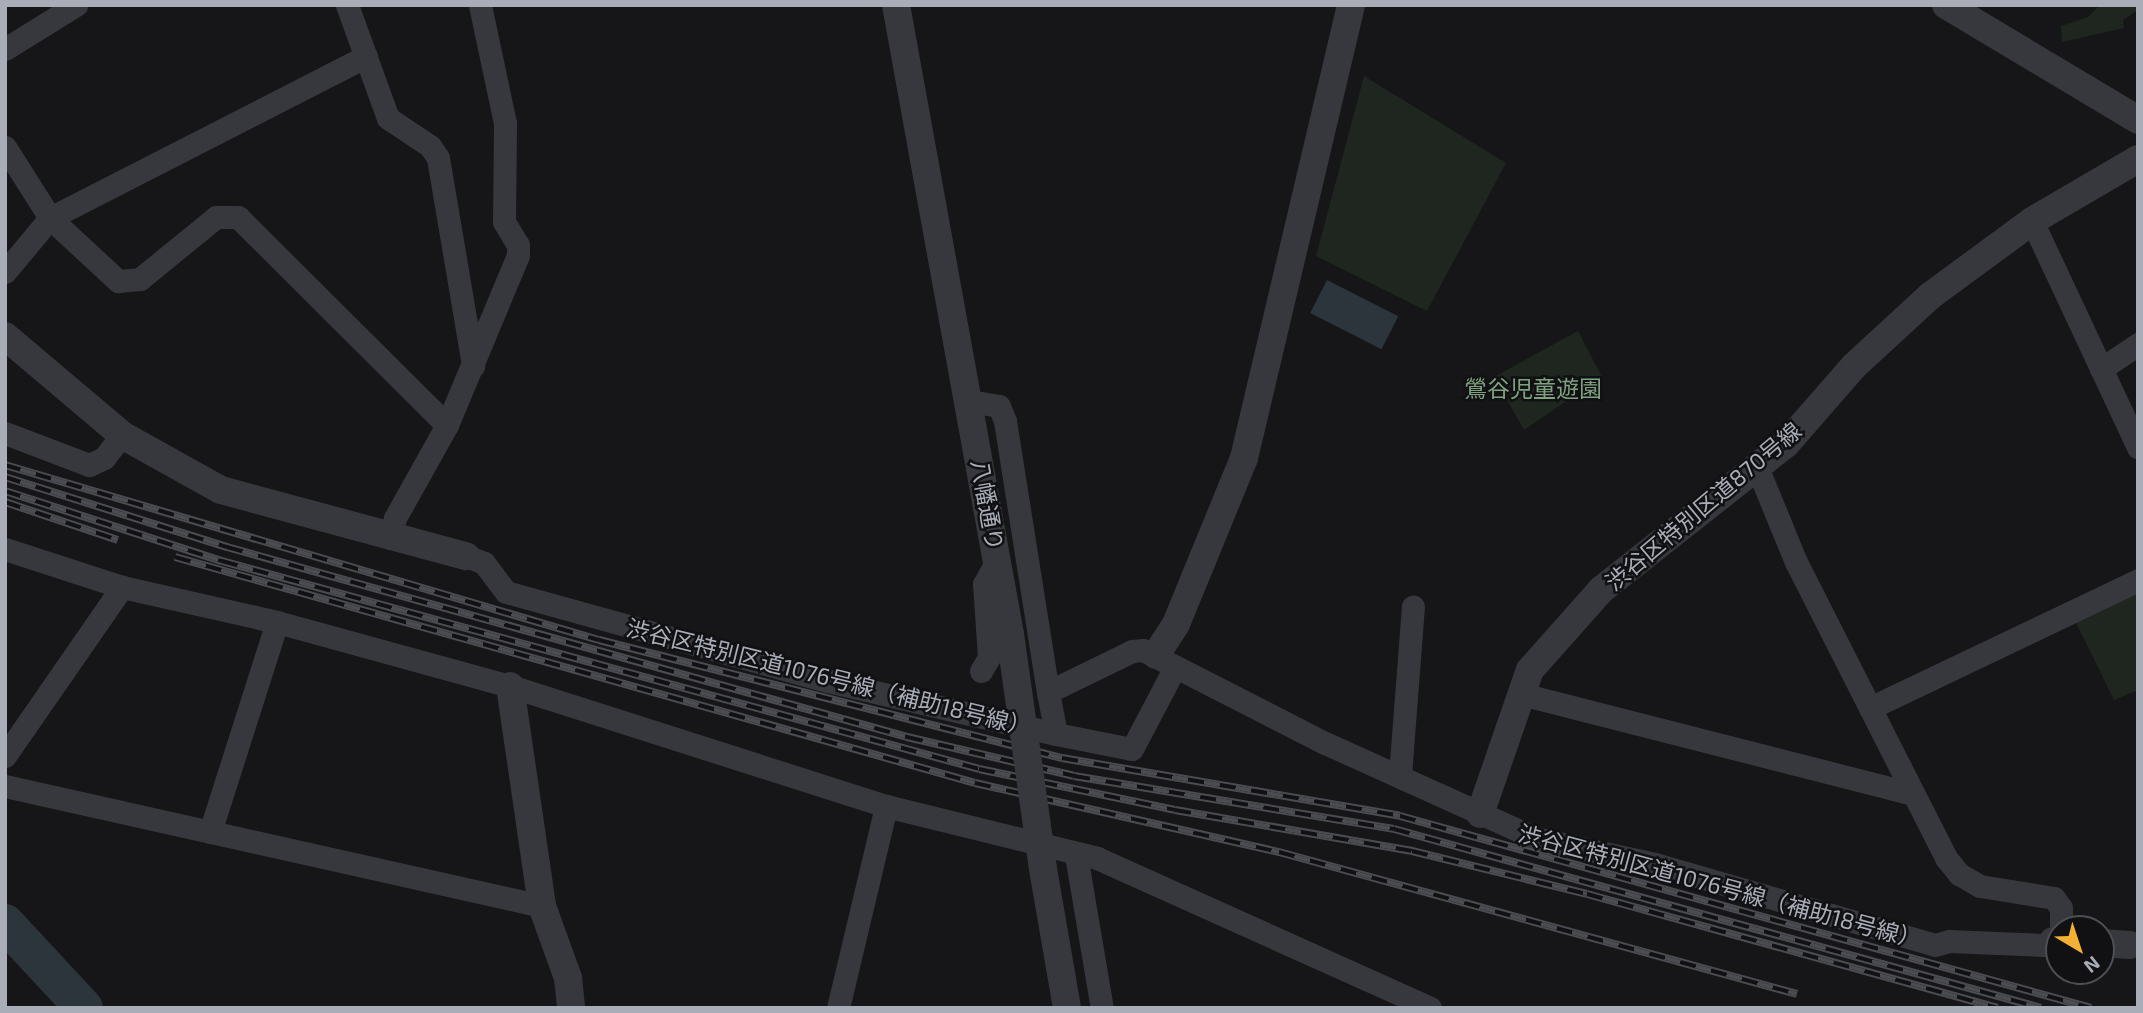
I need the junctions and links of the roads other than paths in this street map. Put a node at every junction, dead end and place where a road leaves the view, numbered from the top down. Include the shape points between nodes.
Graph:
1 (76, 5) edge
2 (347, 5) edge
3 (480, 5) edge
4 (896, 5) edge
5 (1351, 5) edge
6 (1946, 5) edge
7 (5, 49) edge
8 (366, 56) junction
9 (2138, 120) edge
10 (5, 147) edge
11 (2138, 159) edge
12 (50, 218) junction
13 (2032, 222) junction
14 (5, 272) edge
15 (5, 336) edge
16 (2138, 344) edge
17 (473, 366) junction
18 (2101, 369) junction
19 (970, 401) junction
20 (447, 425) junction
21 (5, 433) edge
22 (122, 435) junction
23 (2138, 447) edge
24 (1757, 467) junction
25 (390, 538) junction
26 (5, 549) edge
27 (466, 556) joint
28 (998, 559) junction
29 (2138, 580) edge
30 (122, 587) junction
31 (1413, 606) dead end
32 (277, 622) junction
33 (1165, 661) junction
34 (981, 671) dead end
35 (510, 686) junction
36 (1048, 692) junction
37 (1521, 694) junction
38 (1870, 708) junction
39 (1056, 734) junction
40 (5, 755) edge
41 (1400, 775) junction
42 (5, 786) edge
43 (1913, 794) junction
44 (886, 806) junction
45 (1480, 814) junction
46 (210, 832) junction
47 (1076, 855) junction
48 (542, 906) junction
49 (2060, 915) edge
50 (2045, 944) edge
51 (2115, 944) edge
52 (2130, 945) dead end
53 (576, 1004) edge
54 (838, 1008) edge
55 (1067, 1008) edge
56 (1102, 1008) edge
57 (1430, 1008) edge

1 - 7 street
2 - 8 street
3 - 17 street via 505,123 504,222 518,245
4 - 19 street, 八幡通り
5 - 33 street via 1244,458
6 - 9 street
8 - 12 street
8 - 17 street via 388,118 430,146 438,158
10 - 12 street
11 - 13 street, 渋谷区特別区道870号線
12 - 14 street
12 - 20 street via 118,281 127,284 140,279 216,217 238,217
13 - 18 street
13 - 24 street, 渋谷区特別区道870号線 via 1930,296 1887,334 1786,443
15 - 22 street, 渋谷区特別区道1076号線（補助18号線）
16 - 18 street
17 - 20 street
18 - 23 street
19 - 28 street, 八幡通り
19 - 36 street via 999,406 1005,421
20 - 25 street via 395,518
21 - 22 street via 89,465 104,458
22 - 25 street, 渋谷区特別区道1076号線（補助18号線） via 220,490
24 - 37 street, 渋谷区特別区道870号線 via 1601,590 1534,665
24 - 38 street via 1796,562
25 - 27 street, 渋谷区特別区道1076号線（補助18号線）
26 - 30 street
27 - 39 street, 渋谷区特別区道1076号線（補助18号線） via 484,563 506,592 828,681 987,722
28 - 34 street via 984,584 989,657
28 - 55 street, 八幡通り, bridge
29 - 38 street
30 - 32 street
30 - 40 street
31 - 41 street
32 - 35 street
32 - 46 street
33 - 36 street, 渋谷区特別区道1076号線（補助18号線） via 1132,651
33 - 39 street via 1132,748
33 - 41 street, 渋谷区特別区道1076号線（補助18号線）
35 - 44 street
35 - 48 street
36 - 39 street, 渋谷区特別区道1076号線（補助18号線）
37 - 43 street
37 - 45 street, 渋谷区特別区道870号線 via 1503,758
38 - 43 street
41 - 45 street, 渋谷区特別区道1076号線（補助18号線）
42 - 46 street
43 - 49 street via 1959,874 1990,889 2054,898
44 - 47 street
44 - 54 street
45 - 50 street, 渋谷区特別区道1076号線（補助18号線） via 1535,838 1656,864 1935,946 1949,941
46 - 48 street
47 - 56 street
47 - 57 street via 1139,874
48 - 53 street
51 - 52 street

